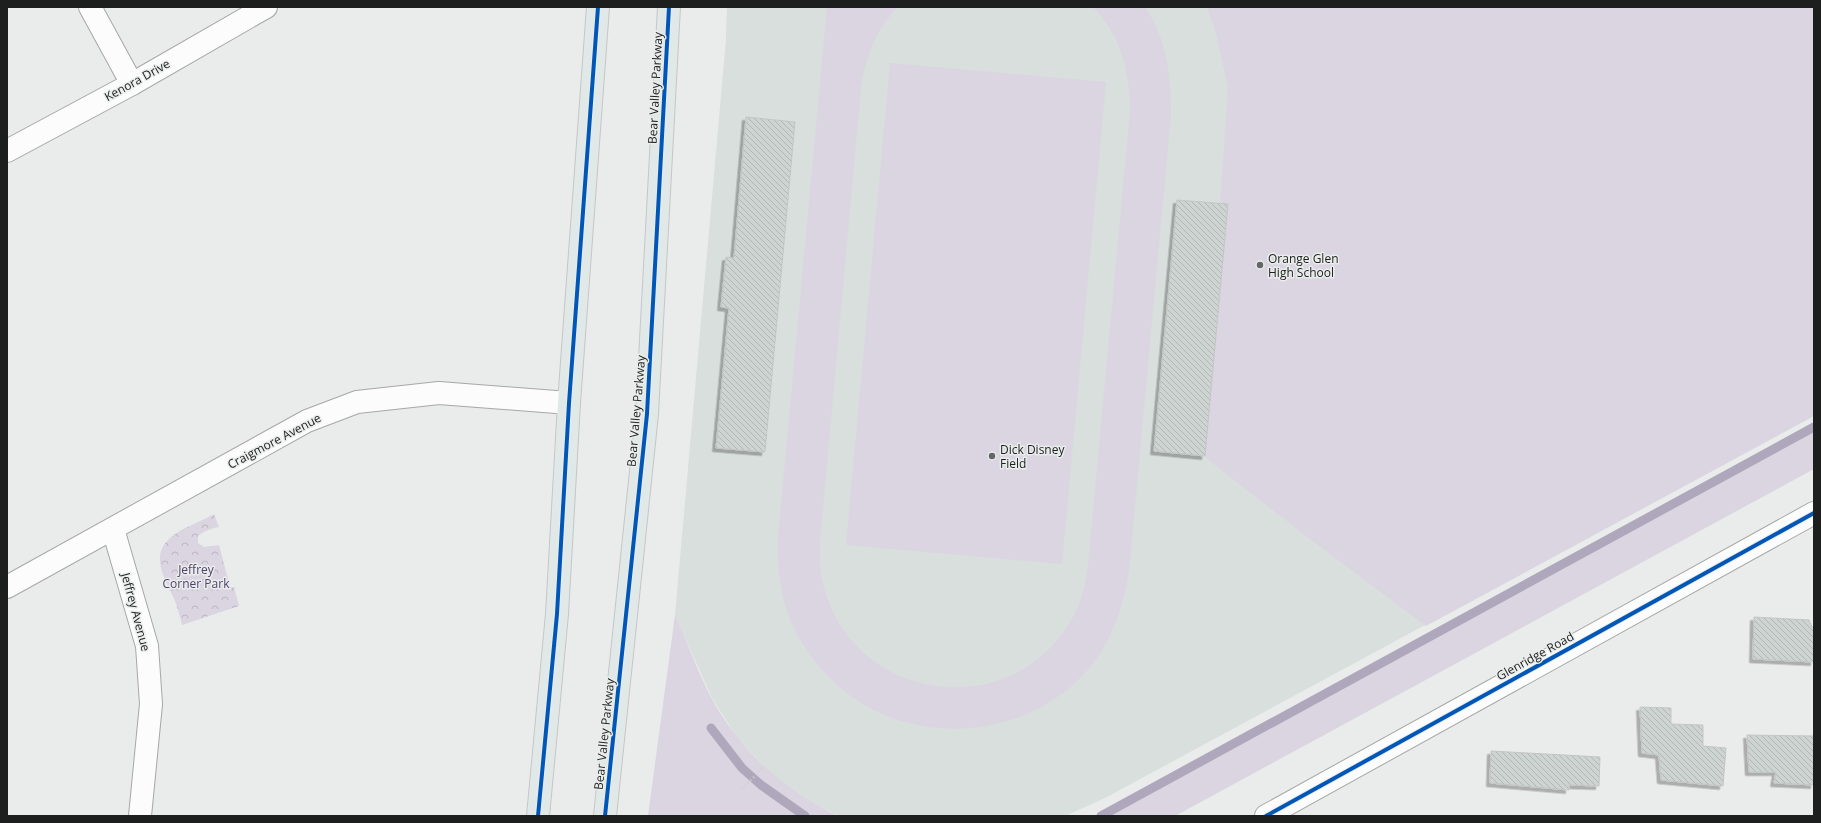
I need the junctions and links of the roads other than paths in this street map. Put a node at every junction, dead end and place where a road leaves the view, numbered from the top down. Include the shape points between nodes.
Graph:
1 (90, 7) edge
2 (266, 7) edge
3 (598, 7) edge
4 (669, 7) edge
5 (132, 84) junction
6 (7, 151) edge
7 (569, 404) junction
8 (1814, 513) edge
9 (113, 529) junction
10 (7, 588) edge
11 (140, 816) edge
12 (538, 816) edge
13 (606, 816) edge
14 (1266, 816) edge

1 - 5 street
2 - 5 street, Kenora Drive
3 - 7 main road
4 - 13 main road, Bear Valley Parkway via 647,414
5 - 6 street, Kenora Drive
7 - 9 street, Craigmore Avenue via 439,393 357,402 307,421
7 - 12 main road via 557,614
8 - 14 street, Glenridge Road
9 - 10 street, Craigmore Avenue
9 - 11 street, Jeffrey Avenue via 147,646 151,704

